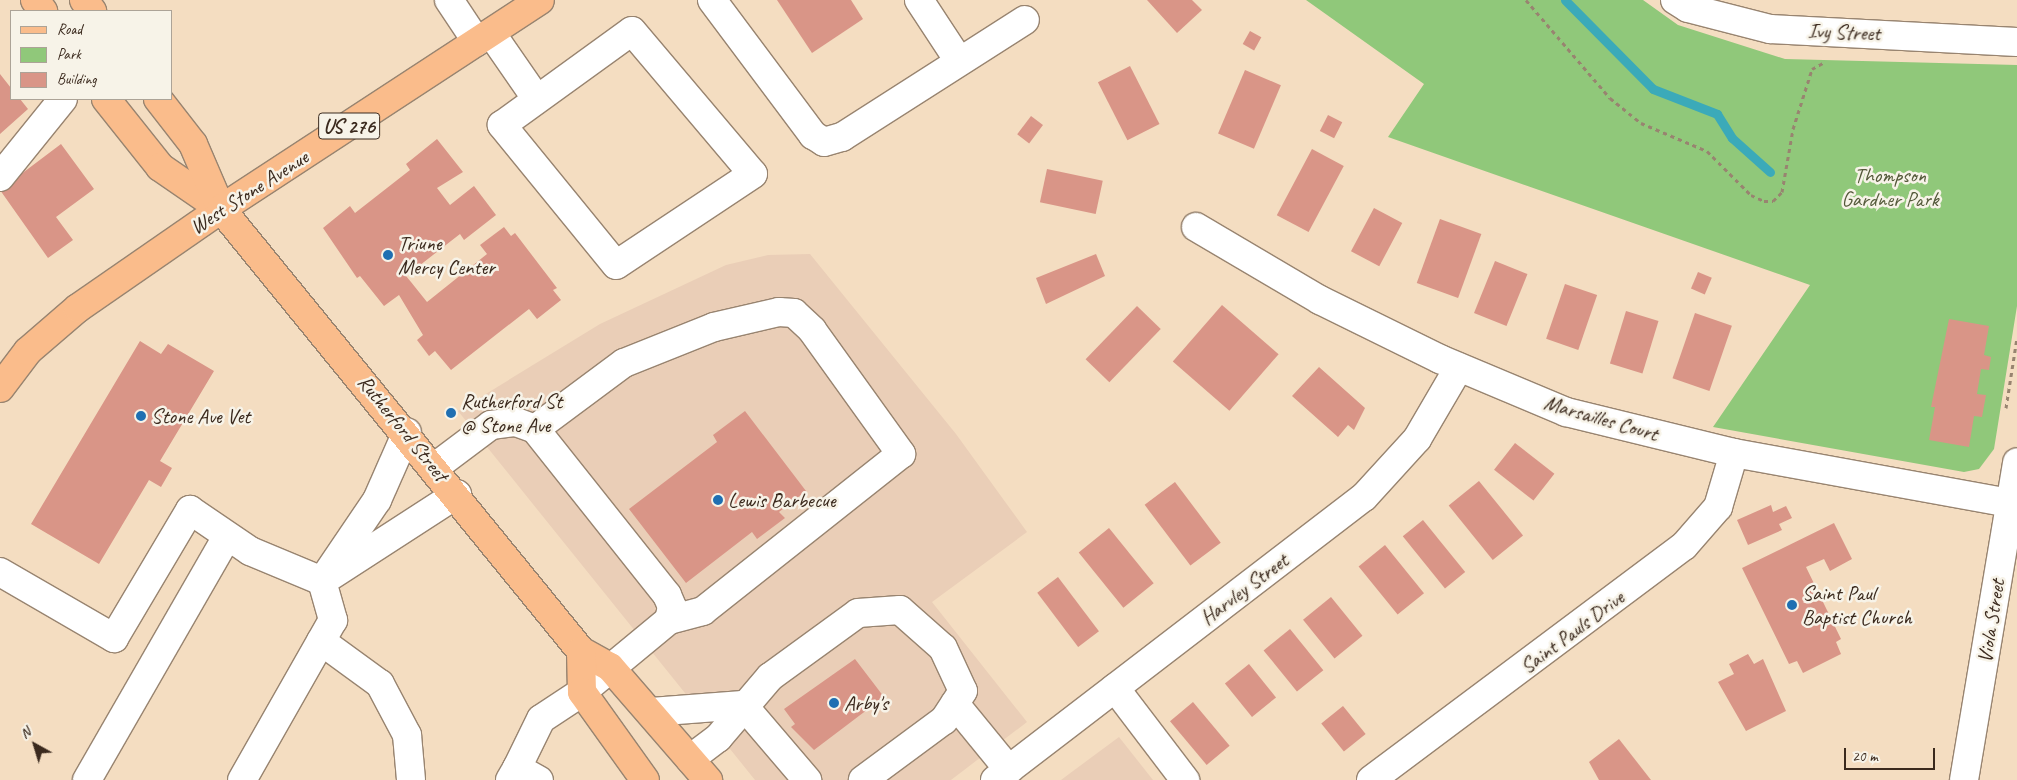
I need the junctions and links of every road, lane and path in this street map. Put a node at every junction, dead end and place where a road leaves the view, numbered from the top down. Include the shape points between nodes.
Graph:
1 (450, 0) edge
2 (540, 0) edge
3 (712, 0) edge
4 (919, 0) edge
5 (1526, 0) edge
6 (1675, 0) edge
7 (1025, 20) dead end
8 (484, 37) junction
9 (2017, 42) edge
10 (959, 61) junction
11 (1831, 62) dead end
12 (536, 98) junction
13 (62, 100) edge
14 (107, 100) edge
15 (159, 100) edge
16 (0, 177) edge
17 (221, 209) junction
18 (1196, 227) dead end
19 (2017, 338) edge
20 (1459, 367) junction
21 (0, 388) edge
22 (2006, 408) dead end
23 (535, 429) junction
24 (407, 432) junction
25 (1734, 453) junction
26 (2017, 462) edge
27 (435, 467) junction
28 (457, 494) junction
29 (2010, 503) junction
30 (227, 537) junction
31 (0, 572) edge
32 (322, 581) junction
33 (668, 620) junction
34 (320, 641) junction
35 (581, 651) junction
36 (610, 666) junction
37 (1115, 688) junction
38 (582, 692) junction
39 (955, 704) junction
40 (743, 705) junction
41 (651, 712) junction
42 (690, 759) junction
43 (1002, 775) edge
44 (522, 776) edge
45 (87, 780) edge
46 (242, 780) edge
47 (411, 780) edge
48 (645, 780) edge
49 (708, 780) edge
50 (807, 780) edge
51 (863, 780) edge
52 (1185, 780) edge
53 (1371, 780) edge
54 (1964, 780) edge

1 - 8 street
2 - 8 main road, West Stone Avenue / US 276
3 - 10 street via 814,135 824,142 842,136
4 - 10 street
5 - 11 path via 1610,98 1641,123 1707,151 1751,195 1764,201 1773,201 1782,192 1793,130 1812,70
6 - 9 street, Ivy Street via 1688,8 1770,29
7 - 10 street
8 - 12 street
8 - 17 main road, West Stone Avenue / US 276
12 - 12 street via 502,125 616,264 753,174 632,30
13 - 16 street
14 - 17 main road, Rutherford Street via 160,167
15 - 17 main road, Rutherford Street via 193,144
17 - 21 main road, West Stone Avenue via 78,308 28,351
17 - 24 main road, Rutherford Street
18 - 20 street, Marsailles Court via 1320,300
19 - 22 path
20 - 25 street, Marsailles Court via 1566,412
20 - 37 street, Harvley Street via 1418,438 1364,496
23 - 27 street via 516,422 491,425
23 - 33 street via 667,594 672,607
23 - 33 street via 624,363 714,327 780,312 794,313 812,330 901,454 703,611
24 - 27 main road, Rutherford Street
24 - 32 street via 377,500
25 - 29 street, Marsailles Court
25 - 53 street, Saint Pauls Drive via 1718,506 1684,546
26 - 29 street, Viola Street
27 - 28 main road, Rutherford Street
28 - 32 street
28 - 35 main road, Rutherford Street
29 - 54 street, Viola Street
30 - 31 street via 190,510 114,638
30 - 32 street
30 - 45 street
32 - 34 street via 333,620
33 - 36 street
34 - 46 street
34 - 47 street via 380,684 407,735
35 - 36 main road, Rutherford Street
35 - 38 main road
36 - 38 street
36 - 41 main road, Rutherford Street
37 - 43 street, Harvley Street
37 - 52 street
38 - 44 street via 542,719
38 - 48 main road
39 - 40 street via 963,691 943,648 900,610 858,613 770,677
39 - 43 street
39 - 51 street via 944,720
40 - 41 street
40 - 42 street via 718,738
40 - 50 street
41 - 42 main road, Rutherford Street
42 - 49 main road, Rutherford Street

